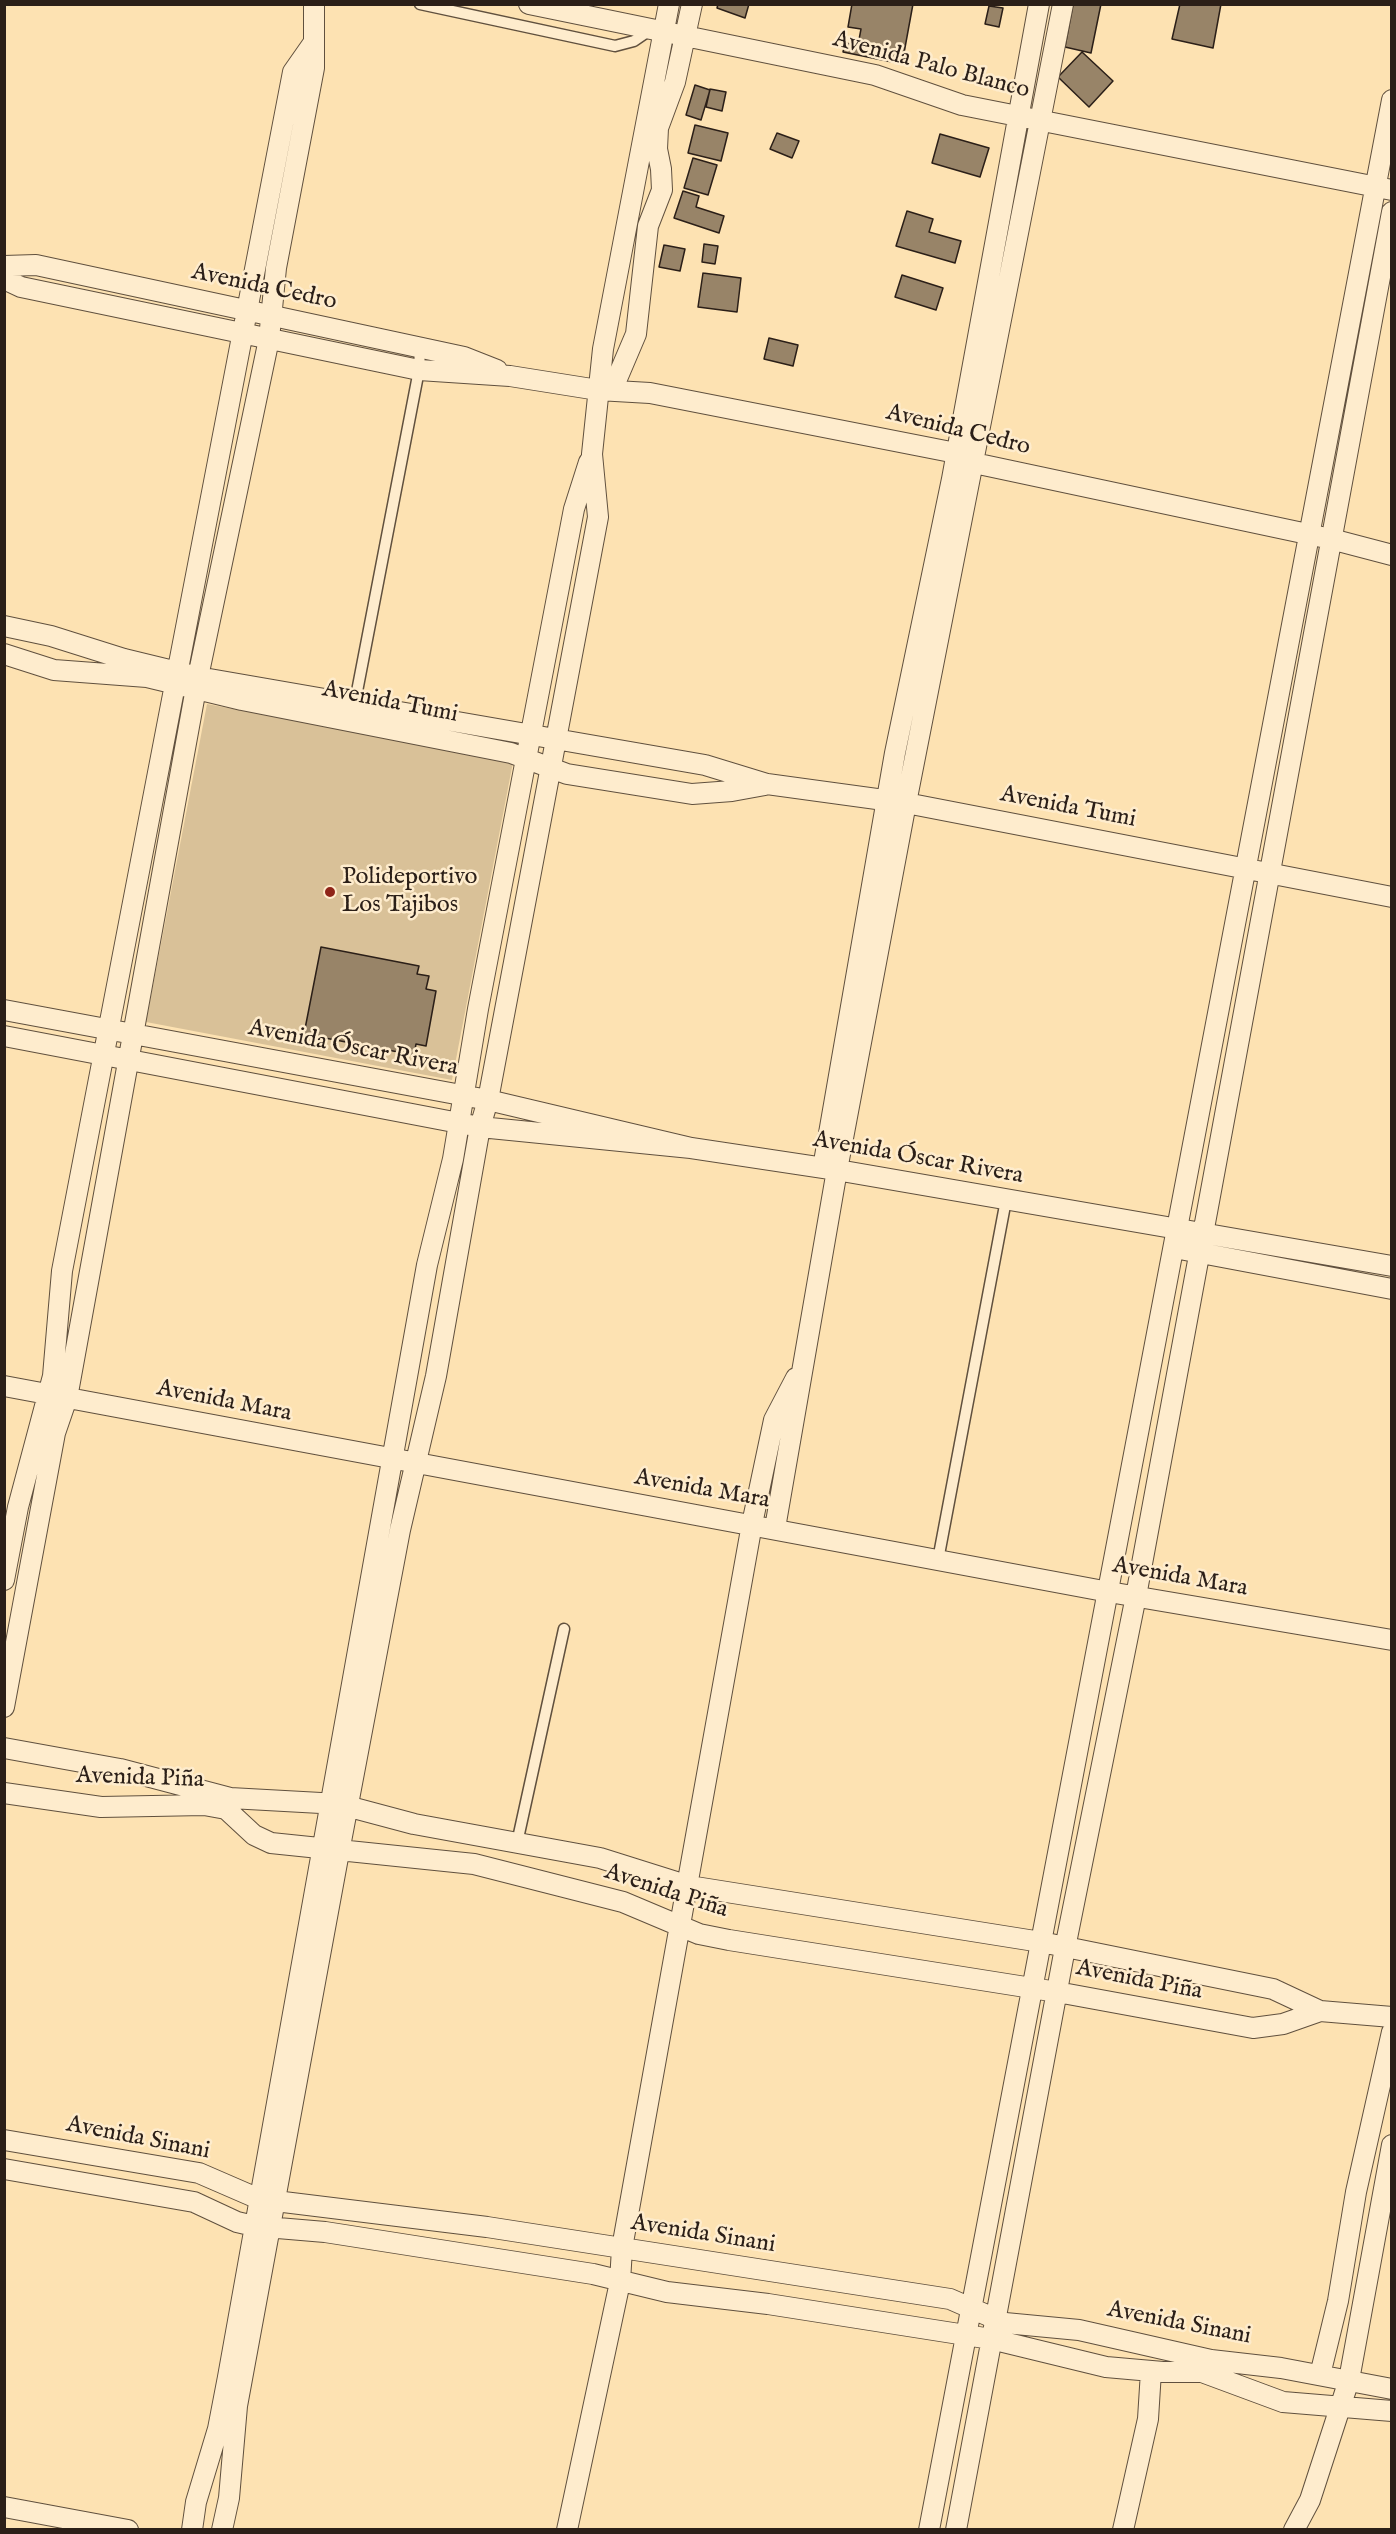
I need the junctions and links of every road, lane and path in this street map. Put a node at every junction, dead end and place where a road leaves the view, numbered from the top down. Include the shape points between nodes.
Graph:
1 (314, 4) edge
2 (420, 4) edge
3 (530, 4) edge
4 (669, 4) edge
5 (692, 4) edge
6 (1039, 4) edge
7 (1063, 4) edge
8 (658, 30) junction
9 (684, 34) junction
10 (314, 42) junction
11 (1392, 100) edge
12 (1018, 116) junction
13 (1039, 120) junction
14 (1383, 188) edge
15 (1392, 212) edge
16 (4, 266) edge
17 (4, 279) edge
18 (248, 311) junction
19 (271, 316) junction
20 (244, 333) junction
21 (269, 339) junction
22 (420, 348) junction
23 (418, 370) junction
24 (510, 376) junction
25 (598, 390) junction
26 (956, 453) junction
27 (592, 454) junction
28 (974, 463) junction
29 (1310, 535) junction
30 (1331, 539) junction
31 (1392, 555) edge
32 (6, 636) edge
33 (175, 679) junction
34 (197, 683) junction
35 (352, 713) junction
36 (531, 734) junction
37 (556, 738) junction
38 (526, 758) junction
39 (550, 769) junction
40 (766, 784) junction
41 (897, 801) junction
42 (1246, 868) junction
43 (1268, 873) junction
44 (1359, 891) junction
45 (1392, 897) edge
46 (1392, 909) edge
47 (4, 1010) edge
48 (107, 1029) junction
49 (135, 1035) junction
50 (4, 1036) edge
51 (103, 1055) junction
52 (130, 1061) junction
53 (464, 1096) junction
54 (488, 1100) junction
55 (459, 1123) junction
56 (480, 1127) junction
57 (691, 1148) junction
58 (830, 1169) junction
59 (1006, 1200) junction
60 (1202, 1232) junction
61 (1176, 1239) junction
62 (1198, 1252) junction
63 (1392, 1266) edge
64 (1392, 1289) edge
65 (804, 1360) junction
66 (4, 1386) edge
67 (57, 1396) junction
68 (394, 1460) junction
69 (416, 1464) junction
70 (752, 1524) junction
71 (774, 1528) junction
72 (938, 1560) junction
73 (4, 1580) edge
74 (1109, 1592) junction
75 (1136, 1596) junction
76 (564, 1629) dead end
77 (1392, 1640) edge
78 (4, 1707) edge
79 (4, 1748) edge
80 (4, 1793) edge
81 (339, 1805) junction
82 (517, 1843) junction
83 (330, 1851) junction
84 (689, 1886) junction
85 (682, 1925) junction
86 (1041, 1942) junction
87 (1065, 1948) junction
88 (1032, 1990) junction
89 (1057, 1992) junction
90 (1320, 2011) junction
91 (1392, 2017) edge
92 (1392, 2032) edge
93 (4, 2140) edge
94 (1392, 2145) edge
95 (4, 2169) edge
96 (267, 2200) junction
97 (262, 2226) junction
98 (622, 2248) junction
99 (620, 2282) junction
100 (971, 2308) junction
101 (994, 2318) junction
102 (966, 2336) junction
103 (991, 2339) junction
104 (1151, 2371) junction
105 (1320, 2375) junction
106 (1349, 2380) junction
107 (1392, 2389) edge
108 (1340, 2406) junction
109 (1392, 2411) edge
110 (4, 2507) edge
111 (128, 2529) edge
112 (192, 2529) edge
113 (222, 2529) edge
114 (567, 2529) edge
115 (929, 2529) edge
116 (956, 2529) edge
117 (1123, 2529) edge
118 (1294, 2529) edge

1 - 10 street
2 - 8 lane via 615,46
3 - 8 street, Avenida Palo Blanco
4 - 8 street
5 - 9 street
6 - 12 street
7 - 13 street
8 - 9 street, Avenida Palo Blanco
8 - 25 street
9 - 12 street, Avenida Palo Blanco via 875,75 962,105
9 - 25 street via 675,82 658,128 662,190 648,226 636,334 616,381
10 - 18 street via 293,72
10 - 19 street via 314,68 276,268
11 - 14 street
12 - 13 street, Avenida Palo Blanco
12 - 26 street
13 - 14 street, Avenida Palo Blanco
13 - 28 street
14 - 29 street
15 - 30 street
16 - 18 street, Avenida Cedro via 36,265
17 - 20 street, Avenida Cedro via 21,287
18 - 19 street, Avenida Cedro
18 - 20 street
19 - 21 street
19 - 22 street, Avenida Cedro
20 - 21 street, Avenida Cedro
20 - 33 street
21 - 23 street, Avenida Cedro
21 - 34 street
22 - 23 lane
22 - 24 street, Avenida Cedro via 464,357
23 - 24 street, Avenida Cedro
23 - 35 lane
24 - 25 street, Avenida Cedro
25 - 26 street, Avenida Cedro via 650,393
25 - 27 street
26 - 28 street, Avenida Cedro
26 - 41 street
27 - 36 street via 574,509
27 - 37 street via 598,517
28 - 29 street, Avenida Cedro
28 - 41 street
29 - 30 street, Avenida Cedro
29 - 42 street
30 - 31 street, Avenida Cedro
30 - 43 street
32 - 33 street, Avenida Tumi via 51,636
32 - 33 street, Avenida Tumi via 54,670
33 - 34 street, Avenida Tumi
33 - 48 street
34 - 35 street, Avenida Tumi
34 - 49 street
35 - 36 street, Avenida Tumi
35 - 38 street, Avenida Tumi
36 - 37 street, Avenida Tumi
36 - 38 street
37 - 39 street
37 - 40 street, Avenida Tumi via 705,765
38 - 39 street, Avenida Tumi
38 - 53 street
39 - 40 street, Avenida Tumi via 693,794
39 - 54 street
40 - 41 street, Avenida Tumi
41 - 42 street, Avenida Tumi
41 - 58 street
42 - 43 street, Avenida Tumi
42 - 61 street
43 - 44 street, Avenida Tumi
43 - 60 street
44 - 45 street, Avenida Tumi
44 - 46 street, Avenida Tumi
47 - 48 street, Avenida Óscar Rivera
48 - 49 street, Avenida Óscar Rivera
48 - 51 street
49 - 52 street
49 - 53 street, Avenida Óscar Rivera
50 - 51 street, Avenida Óscar Rivera
51 - 52 street, Avenida Óscar Rivera
51 - 67 street via 62,1271 53,1376
52 - 55 street, Avenida Óscar Rivera
52 - 67 street
53 - 54 street, Avenida Óscar Rivera
53 - 55 street
54 - 56 street
54 - 57 street, Avenida Óscar Rivera
55 - 56 street, Avenida Óscar Rivera
55 - 68 street via 427,1265
56 - 57 street, Avenida Óscar Rivera
56 - 69 street via 436,1376
57 - 58 street, Avenida Óscar Rivera
58 - 59 street, Avenida Óscar Rivera
58 - 65 street
59 - 61 street, Avenida Óscar Rivera via 1136,1223
59 - 72 lane
60 - 61 street, Avenida Óscar Rivera
60 - 62 street
60 - 63 street, Avenida Óscar Rivera
61 - 62 street, Avenida Óscar Rivera
61 - 74 street
62 - 64 street, Avenida Óscar Rivera
62 - 75 street
65 - 70 street via 774,1420
65 - 71 street
66 - 67 street, Avenida Mara
67 - 68 street, Avenida Mara
67 - 73 street via 18,1507
67 - 78 street via 55,1433
68 - 69 street, Avenida Mara
68 - 81 street
69 - 70 street, Avenida Mara
69 - 81 street
70 - 71 street, Avenida Mara
70 - 84 street
71 - 72 street, Avenida Mara
72 - 74 street, Avenida Mara
74 - 75 street, Avenida Mara
74 - 86 street
75 - 77 street, Avenida Mara
75 - 87 street
76 - 82 lane
79 - 81 street, Avenida Piña via 120,1769 230,1798
80 - 83 street, Avenida Piña via 101,1808 204,1805 226,1809 254,1835 271,1843
81 - 82 street, Avenida Piña
81 - 83 street
82 - 84 street, Avenida Piña via 600,1858
83 - 85 street, Avenida Piña via 474,1864 622,1902
83 - 96 street
84 - 85 street
84 - 86 street, Avenida Piña
85 - 88 street, Avenida Piña via 699,1934 729,1940
85 - 98 street
86 - 87 street, Avenida Piña
86 - 88 street
87 - 89 street
87 - 90 street, Avenida Piña via 1273,1989
88 - 89 street, Avenida Piña
88 - 100 street
89 - 90 street, Avenida Piña via 1253,2028 1283,2024
89 - 101 street
90 - 91 street, Avenida Piña
92 - 105 street
93 - 96 street, Avenida Sinani via 199,2173
94 - 106 street
95 - 97 street, Avenida Sinani via 194,2202 237,2222
96 - 97 street
96 - 98 street, Avenida Sinani
97 - 99 street, Avenida Sinani via 498,2259
97 - 112 street
97 - 113 street
98 - 99 street
98 - 100 street, Avenida Sinani via 950,2300
99 - 102 street, Avenida Sinani
99 - 114 street
100 - 101 street, Avenida Sinani
100 - 102 street
101 - 103 street
101 - 105 street, Avenida Sinani via 1005,2323 1079,2330 1211,2360
102 - 103 street, Avenida Sinani
102 - 115 street
103 - 104 street, Avenida Sinani via 1106,2367
103 - 116 street
104 - 108 street, Avenida Sinani via 1202,2372 1283,2402
104 - 117 street via 1148,2419
105 - 106 street, Avenida Sinani
106 - 107 street, Avenida Sinani
106 - 108 street
108 - 109 street, Avenida Sinani
108 - 118 street via 1310,2500
110 - 111 street

